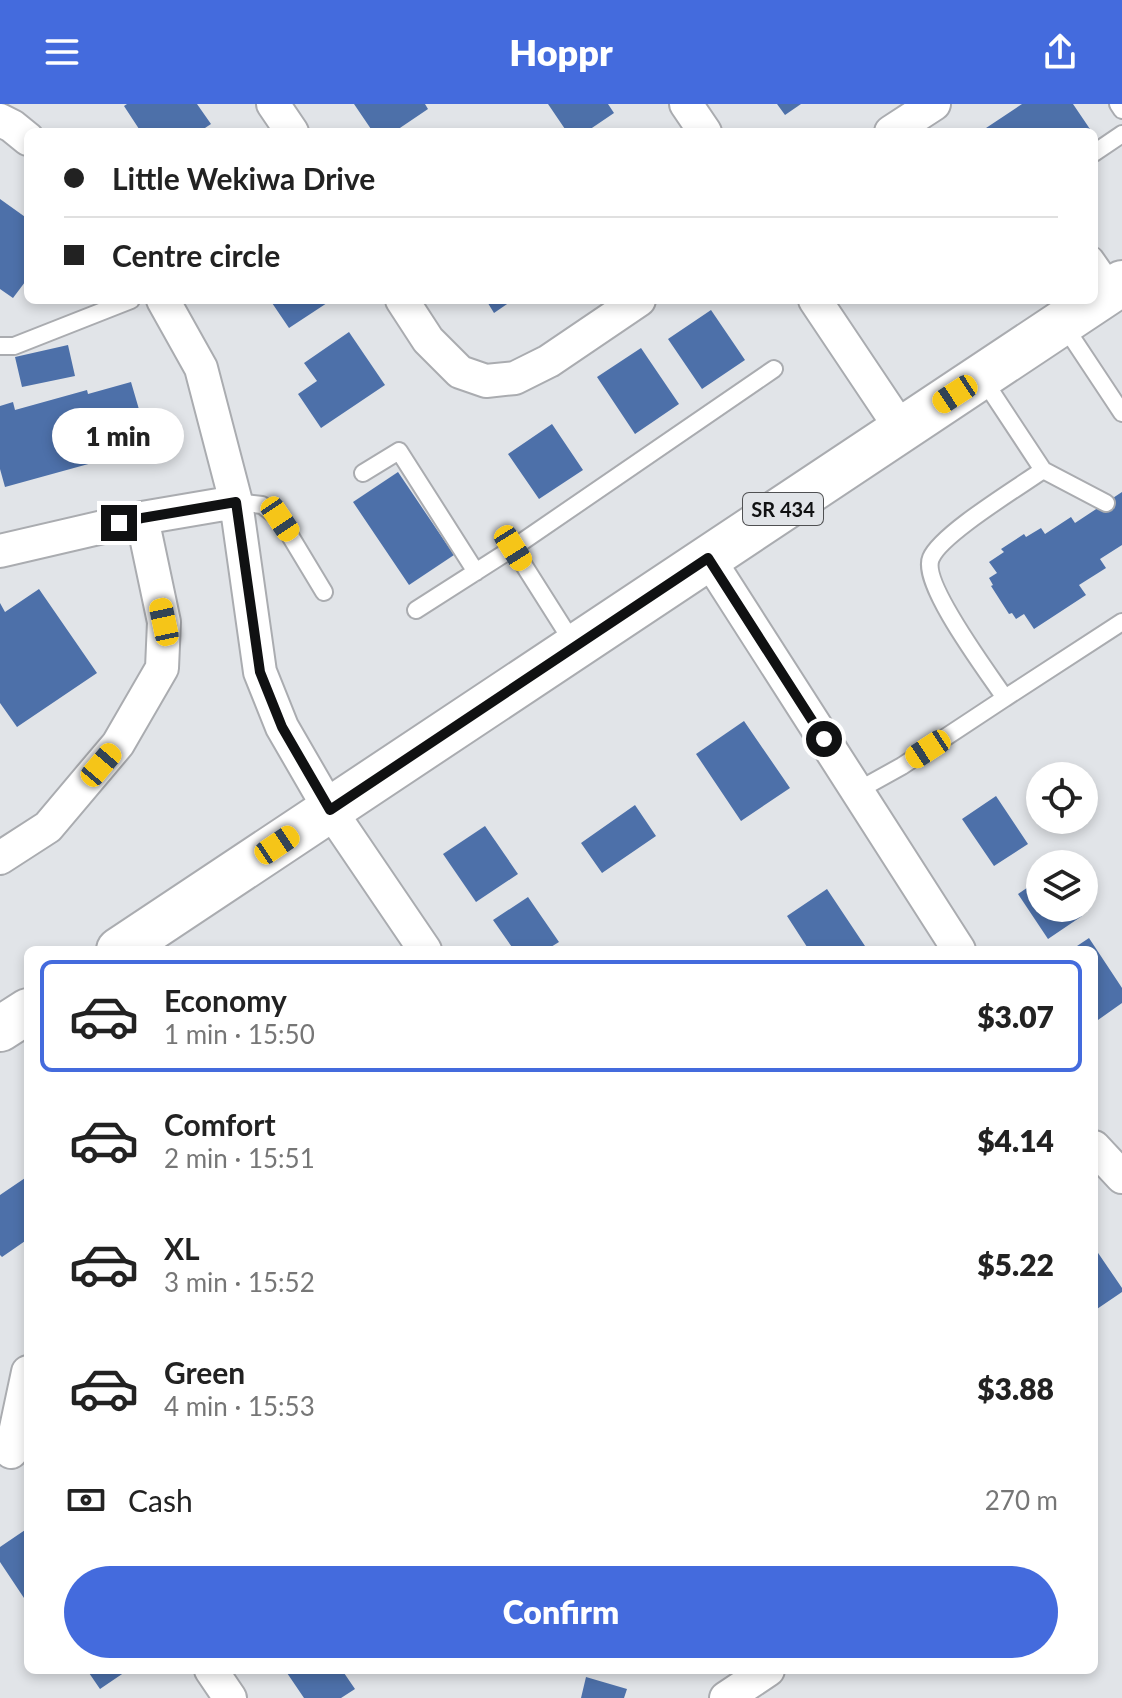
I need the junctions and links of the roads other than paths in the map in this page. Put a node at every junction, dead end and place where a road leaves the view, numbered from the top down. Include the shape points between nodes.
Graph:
1 (273, 104) edge
2 (686, 104) edge
3 (934, 104) edge
4 (1118, 104) edge
5 (1122, 110) edge
6 (0, 120) edge
7 (289, 128) edge
8 (702, 128) edge
9 (897, 128) edge
10 (1122, 134) edge
11 (24, 136) edge
12 (1098, 150) edge
13 (121, 304) edge
14 (165, 304) edge
15 (405, 304) edge
16 (633, 304) edge
17 (818, 304) edge
18 (1082, 304) edge
19 (1062, 323) junction
20 (0, 346) edge
21 (774, 369) dead end
22 (982, 377) junction
23 (1122, 413) edge
24 (902, 430) junction
25 (1043, 470) junction
26 (363, 473) dead end
27 (236, 502) junction
28 (1106, 503) dead end
29 (142, 518) junction
30 (513, 548) junction
31 (0, 551) edge
32 (708, 558) junction
33 (476, 572) junction
34 (324, 592) dead end
35 (416, 610) dead end
36 (1122, 622) edge
37 (576, 647) junction
38 (1005, 698) junction
39 (857, 791) junction
40 (330, 810) junction
41 (0, 858) edge
42 (125, 946) edge
43 (422, 946) edge
44 (956, 946) edge
45 (24, 1014) edge
46 (0, 1029) edge
47 (1098, 1151) edge
48 (1122, 1177) edge
49 (24, 1394) edge
50 (13, 1453) edge
51 (214, 1674) edge
52 (762, 1674) edge
53 (230, 1698) edge
54 (726, 1698) edge

1 - 7 street
2 - 8 street
3 - 9 street
4 - 5 lane
6 - 11 street
10 - 12 lane
13 - 20 lane via 14,346
14 - 27 street via 201,368
15 - 16 street via 428,340 460,372 486,381 515,378 549,361
17 - 24 street
18 - 19 main road, SR 434
19 - 22 main road, SR 434
19 - 23 lane
21 - 30 lane
22 - 24 main road, SR 434
22 - 25 lane
24 - 32 main road, SR 434
25 - 28 lane
25 - 38 lane via 965,524 931,556 929,567 944,606
26 - 33 lane via 399,451
27 - 29 street
27 - 34 lane via 262,505 280,519
27 - 40 street via 260,672 282,727
29 - 31 street
29 - 41 street via 164,622 162,668 118,744 48,827
30 - 33 lane
30 - 37 lane
32 - 37 main road, SR 434
32 - 39 street
33 - 35 lane
36 - 38 lane
37 - 40 main road, SR 434
38 - 39 lane
39 - 44 street
40 - 42 main road, SR 434
40 - 43 street
45 - 46 main road
47 - 48 street
49 - 50 street
51 - 53 street
52 - 54 street

